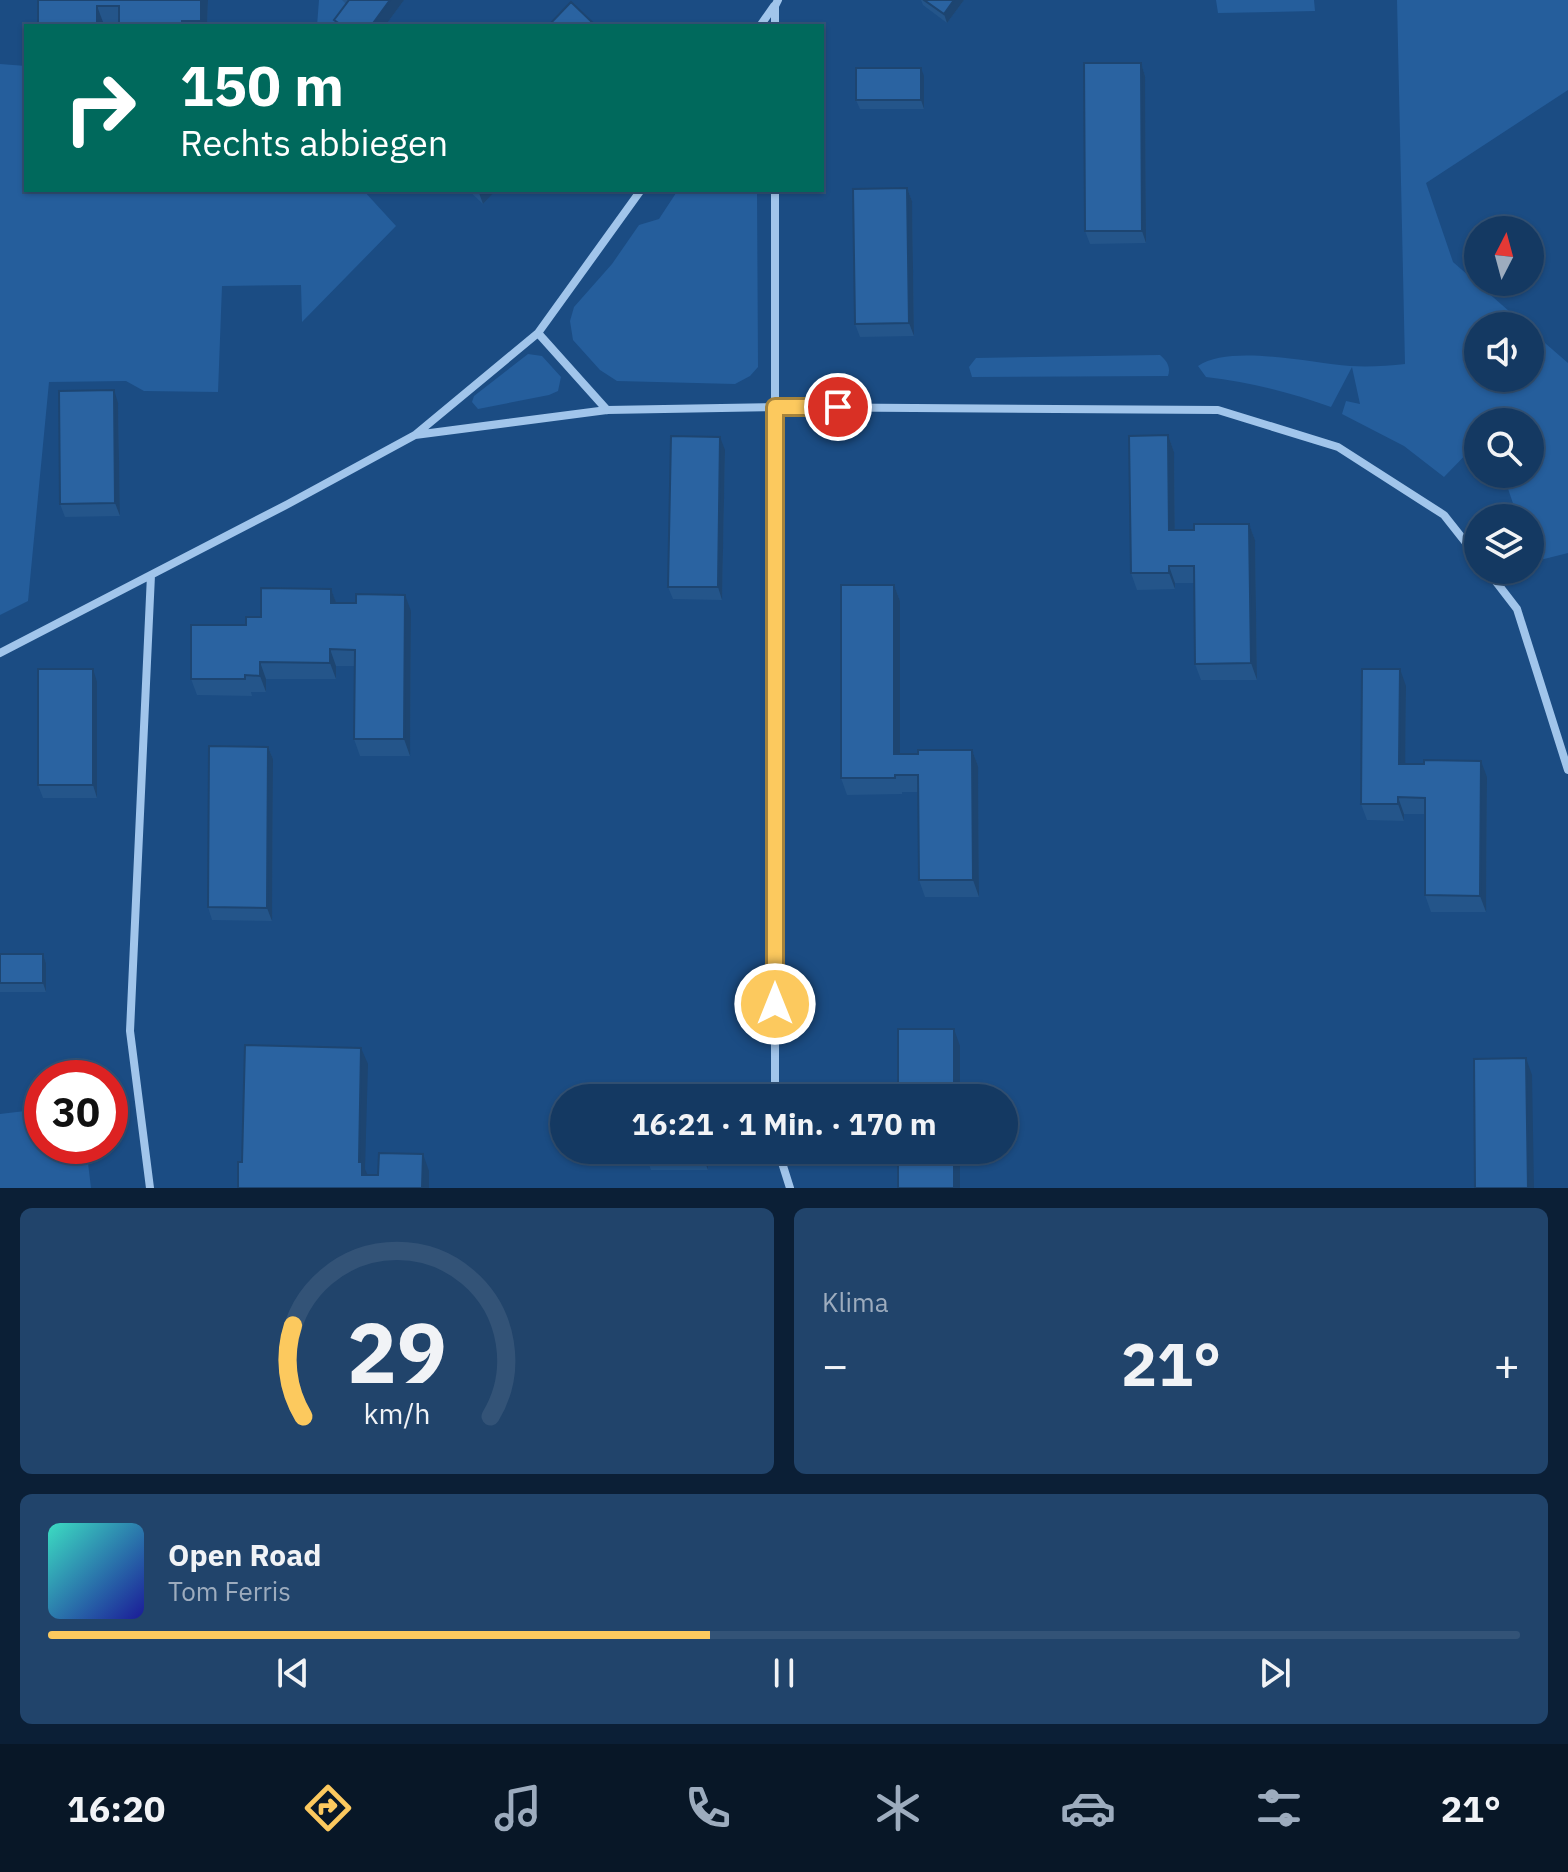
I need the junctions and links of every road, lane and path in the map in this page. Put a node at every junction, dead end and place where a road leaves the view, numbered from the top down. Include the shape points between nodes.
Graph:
1 (776, 3) edge
2 (761, 24) edge
3 (775, 24) edge
4 (640, 192) edge
5 (775, 192) edge
6 (538, 333) junction
7 (775, 407) junction
8 (607, 410) junction
9 (415, 435) junction
10 (1464, 540) edge
11 (151, 575) junction
12 (1498, 584) edge
13 (0, 653) edge
14 (1568, 770) edge
15 (775, 1084) edge
16 (782, 1164) edge
17 (150, 1188) edge
18 (790, 1188) edge

1 - 2 street
1 - 3 street
4 - 6 street
5 - 7 street
6 - 8 street
6 - 9 street
7 - 8 street
7 - 10 street via 1218,410 1338,447 1444,515
7 - 15 street
8 - 9 street
9 - 11 street
11 - 13 street
11 - 17 street via 130,1031
12 - 14 street via 1517,609
16 - 18 street

